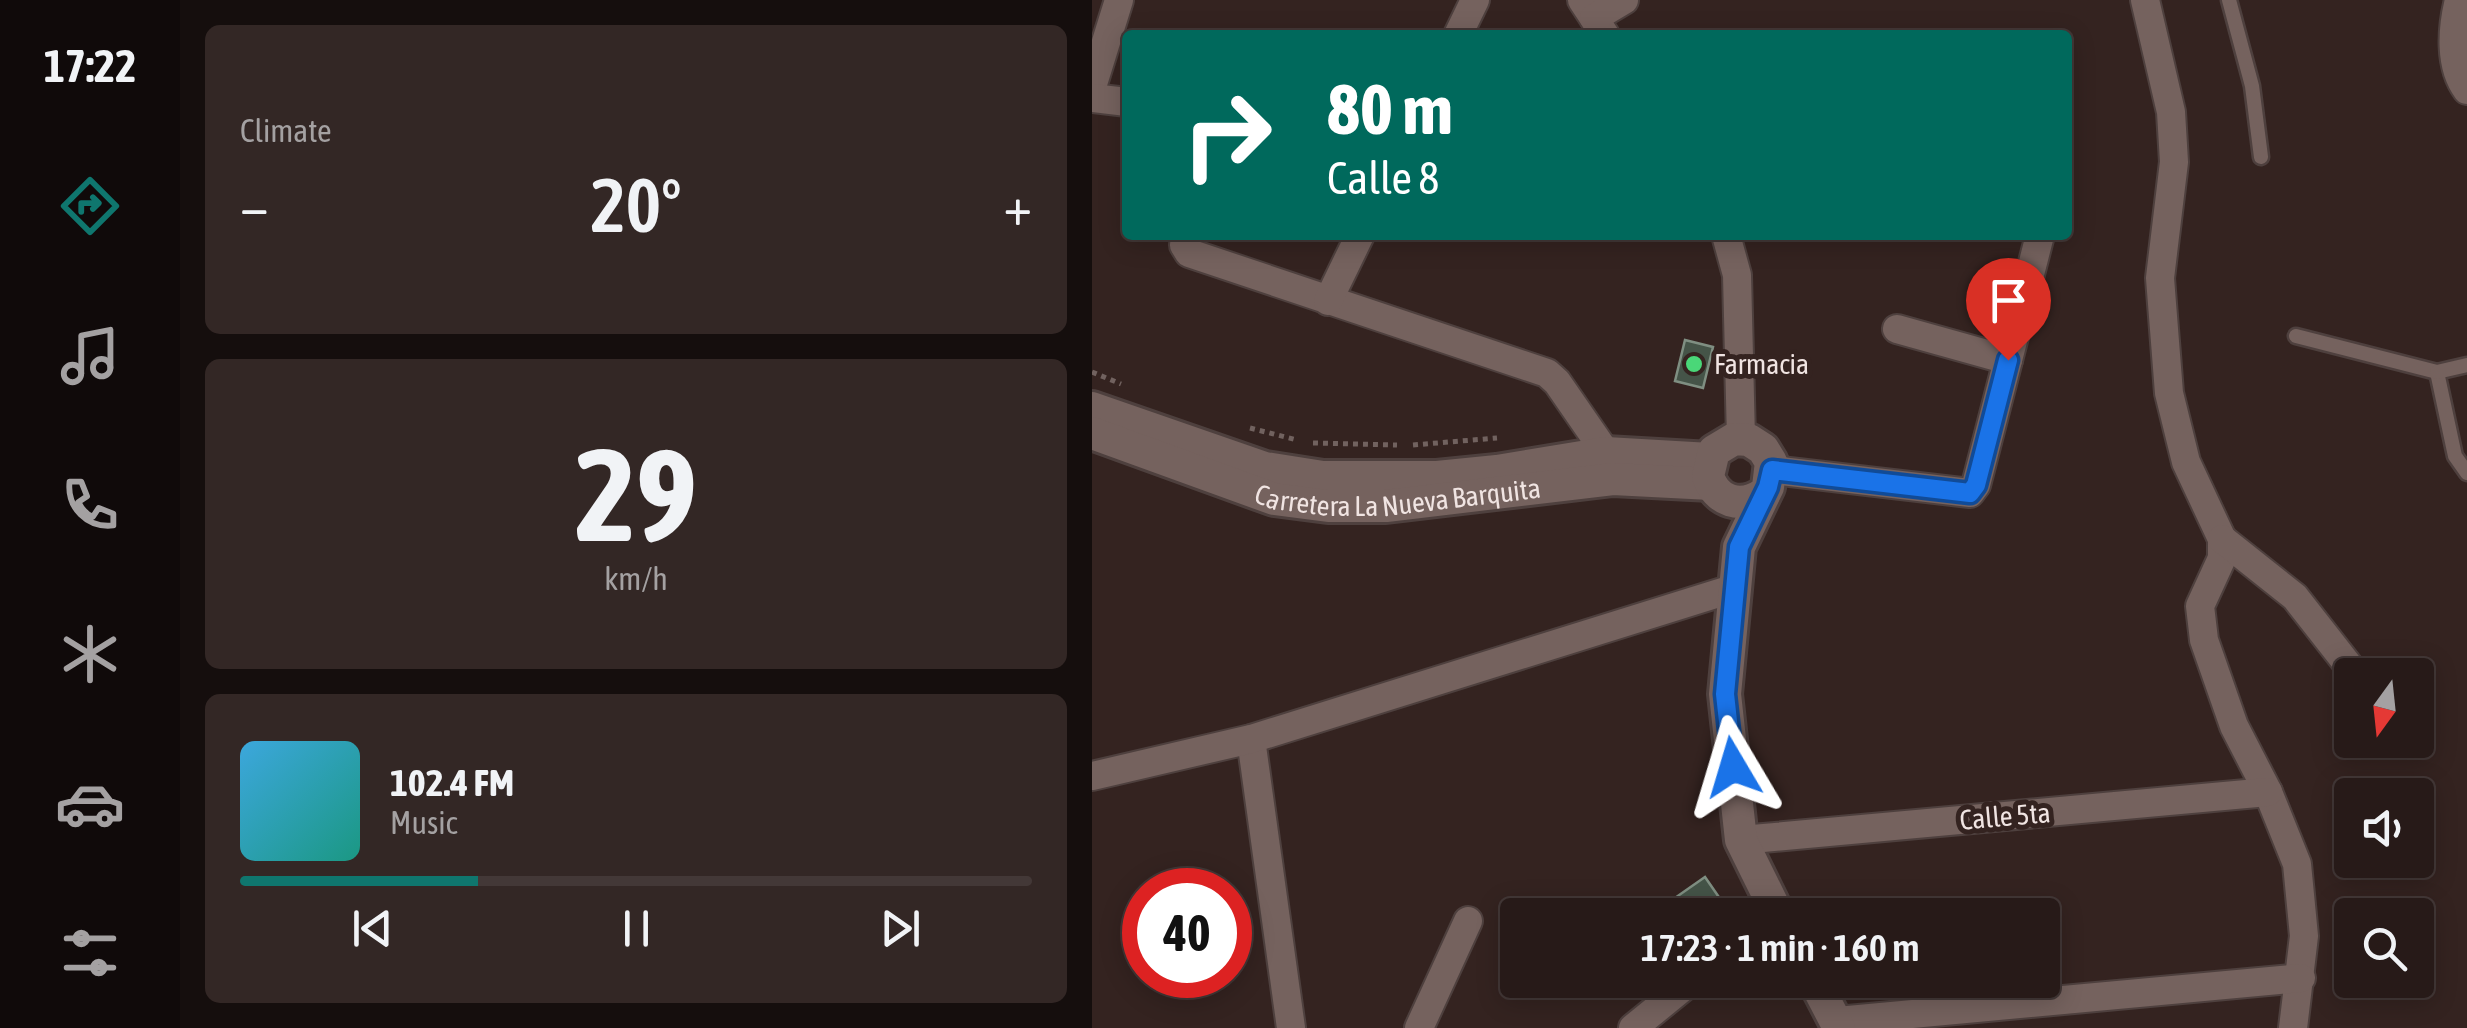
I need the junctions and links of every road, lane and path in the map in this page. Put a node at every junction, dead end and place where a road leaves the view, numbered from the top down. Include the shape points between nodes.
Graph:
1 (1118, 0) edge
2 (1475, 0) edge
3 (1624, 0) edge
4 (2145, 0) edge
5 (2229, 0) edge
6 (2460, 0) edge
7 (1594, 18) edge
8 (1460, 30) edge
9 (1092, 87) edge
10 (2466, 90) edge
11 (1092, 98) edge
12 (1122, 101) edge
13 (2261, 157) dead end
14 (1358, 240) edge
15 (1728, 240) edge
16 (2039, 240) edge
17 (1186, 243) edge
18 (1328, 301) junction
19 (1898, 329) dead end
20 (2296, 336) dead end
21 (2008, 360) junction
22 (2466, 365) edge
23 (1092, 372) edge
24 (2437, 372) junction
25 (1128, 387) dead end
26 (1092, 408) edge
27 (1232, 424) dead end
28 (1092, 434) edge
29 (1502, 438) dead end
30 (1741, 439) junction
31 (1606, 453) junction
32 (2466, 472) edge
33 (1712, 478) junction
34 (1767, 482) junction
35 (2222, 539) junction
36 (1739, 547) junction
37 (1734, 588) junction
38 (2343, 658) edge
39 (1252, 739) junction
40 (1092, 776) edge
41 (2268, 792) junction
42 (1742, 840) junction
43 (1769, 898) edge
44 (1468, 921) dead end
45 (2301, 978) junction
46 (1670, 998) edge
47 (1824, 998) edge
48 (2054, 1014) edge
49 (1838, 1024) edge
50 (1291, 1028) edge
51 (1418, 1028) edge
52 (1633, 1028) edge
53 (2293, 1028) edge

1 - 9 street
2 - 8 street
3 - 7 street
4 - 35 street via 2171,112 2174,162 2160,278 2169,393 2186,462
5 - 13 lane via 2252,86
6 - 10 street via 2454,22 2457,77
11 - 12 street
14 - 18 street
15 - 30 street via 1738,275
16 - 21 street
17 - 18 street
18 - 31 street via 1547,373
19 - 21 street
20 - 24 lane
21 - 34 street via 1970,493
22 - 24 lane
23 - 25 path
24 - 32 lane via 2454,456
26 - 31 street, Carretera La Nueva Barquita via 1265,468 1323,477 1497,472
27 - 29 path via 1306,442 1411,445
28 - 33 street, Carretera La Nueva Barquita via 1274,499 1328,506 1386,506 1613,479
30 - 33 street via 1721,445
30 - 34 street via 1763,448
31 - 33 street, Carretera La Nueva Barquita
33 - 34 street via 1720,496 1737,503
33 - 36 street
34 - 36 street
35 - 38 street via 2295,597
35 - 41 street via 2222,558 2200,606 2204,640 2234,726
36 - 37 street
37 - 39 street
37 - 42 street via 1725,694
39 - 40 street
39 - 50 street
41 - 42 street, Calle 5ta
41 - 45 street via 2297,864
42 - 43 street
44 - 51 street
45 - 48 street
45 - 53 street
46 - 52 street
47 - 49 street
48 - 49 street

